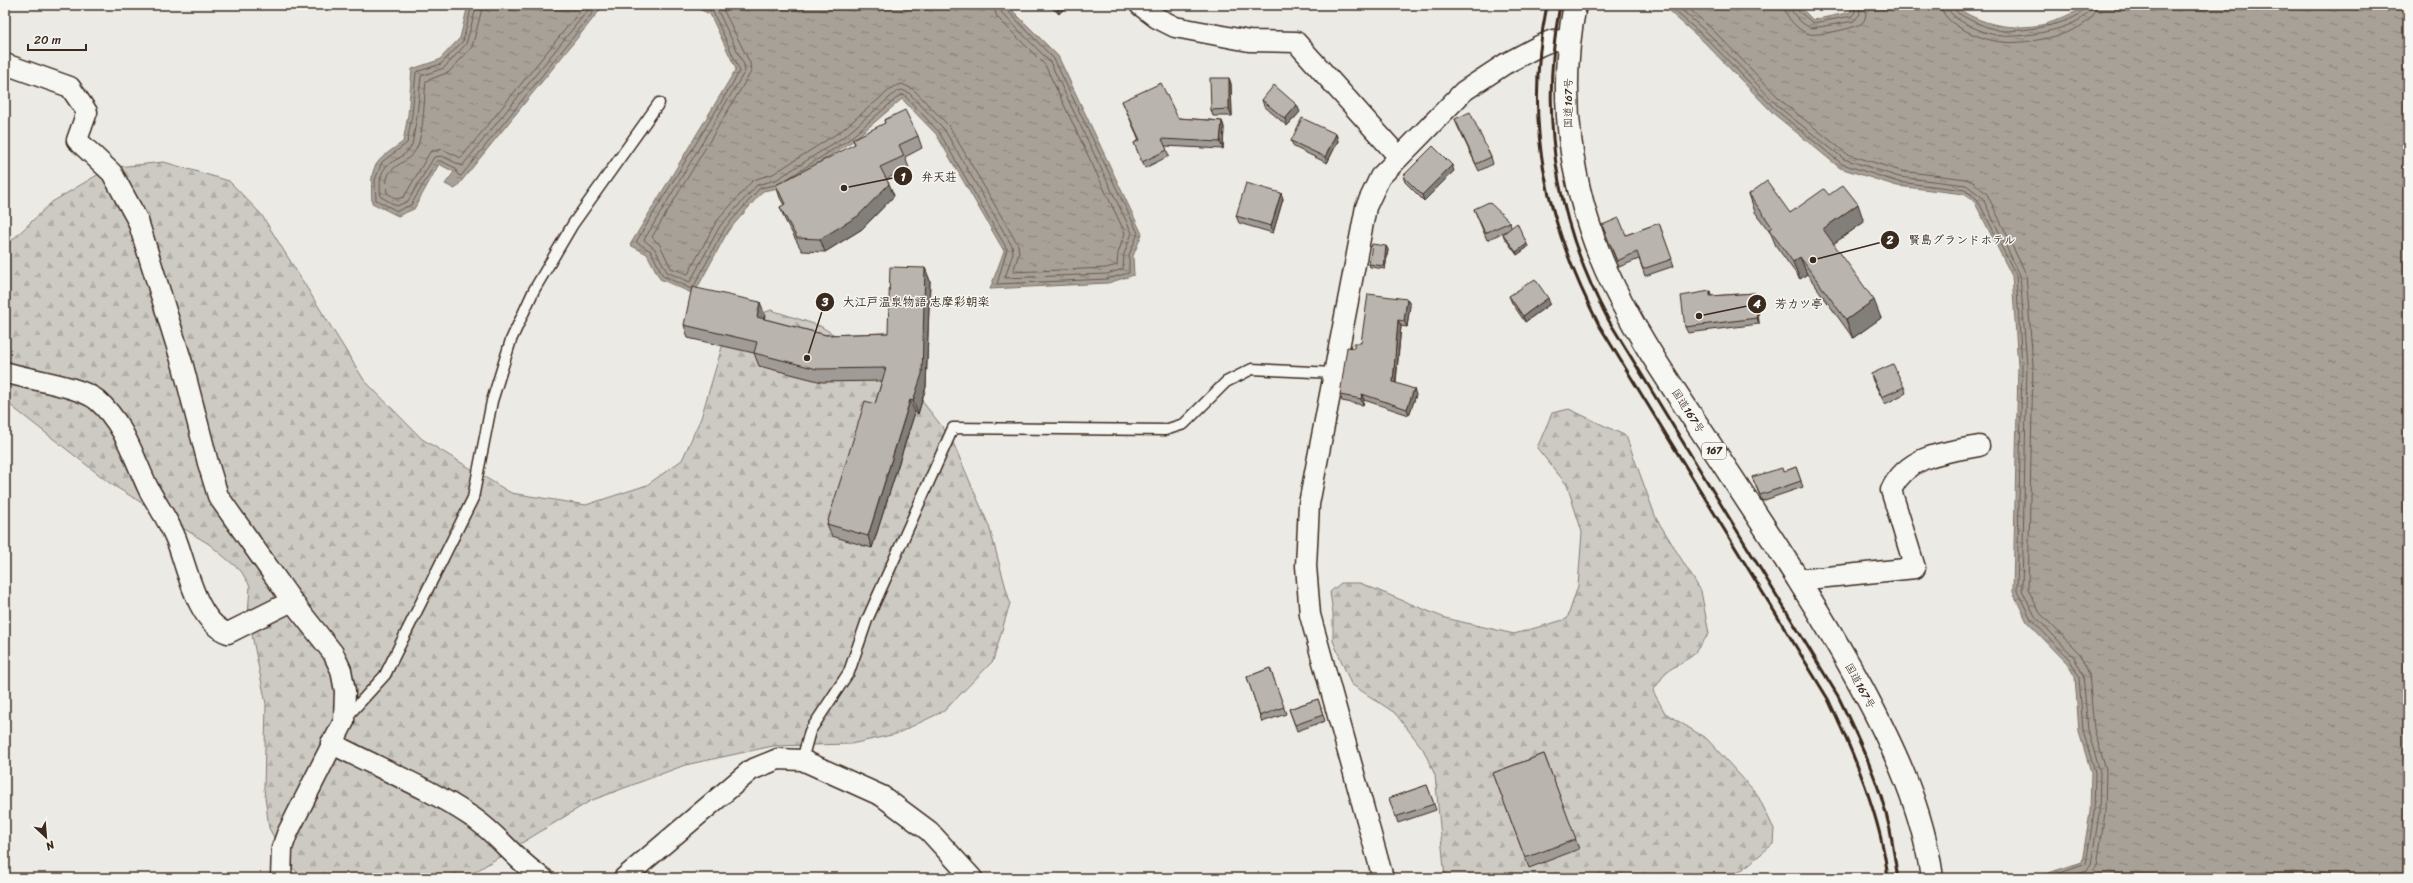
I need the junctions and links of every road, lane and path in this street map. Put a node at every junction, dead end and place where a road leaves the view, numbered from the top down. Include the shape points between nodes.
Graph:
1 (1140, 5) edge
2 (1576, 5) edge
3 (1568, 41) junction
4 (5, 64) edge
5 (659, 103) dead end
6 (1399, 157) junction
7 (5, 372) edge
8 (1334, 373) junction
9 (1979, 446) dead end
10 (1798, 580) junction
11 (292, 601) junction
12 (344, 720) junction
13 (331, 743) junction
14 (802, 760) junction
15 (281, 878) edge
16 (543, 878) edge
17 (624, 878) edge
18 (972, 878) edge
19 (1383, 878) edge
20 (1932, 878) edge

1 - 6 street via 1175,27 1249,41 1296,42
2 - 3 highway, 国道167号 / 167
3 - 6 street via 1553,40 1505,64 1464,91
3 - 10 highway, 国道167号 / 167 via 1568,132 1581,199 1606,270 1650,353
4 - 11 street via 70,87 87,112 77,140 112,173 138,221 184,366 218,496
5 - 12 lane via 573,224 534,290 511,340 492,401 473,498 385,675
6 - 8 street via 1380,177 1366,207
7 - 11 street via 84,392 96,399 110,413 124,434 148,488 176,537 203,611 220,631 228,633
8 - 14 lane via 1252,369 1226,382 1184,424 1165,430 953,428 867,620 849,672 810,731
8 - 19 street via 1309,504 1306,566 1310,615
9 - 10 street via 1942,452 1924,459 1898,477 1891,490 1915,568
10 - 20 highway, 国道167号 / 167 via 1856,676 1906,778 1920,817
11 - 12 street via 333,652 341,670 345,691
12 - 13 street
13 - 15 street via 282,848
13 - 16 street via 470,815 499,838 529,869
14 - 17 street via 778,759 751,770
14 - 18 street via 882,796 929,831

